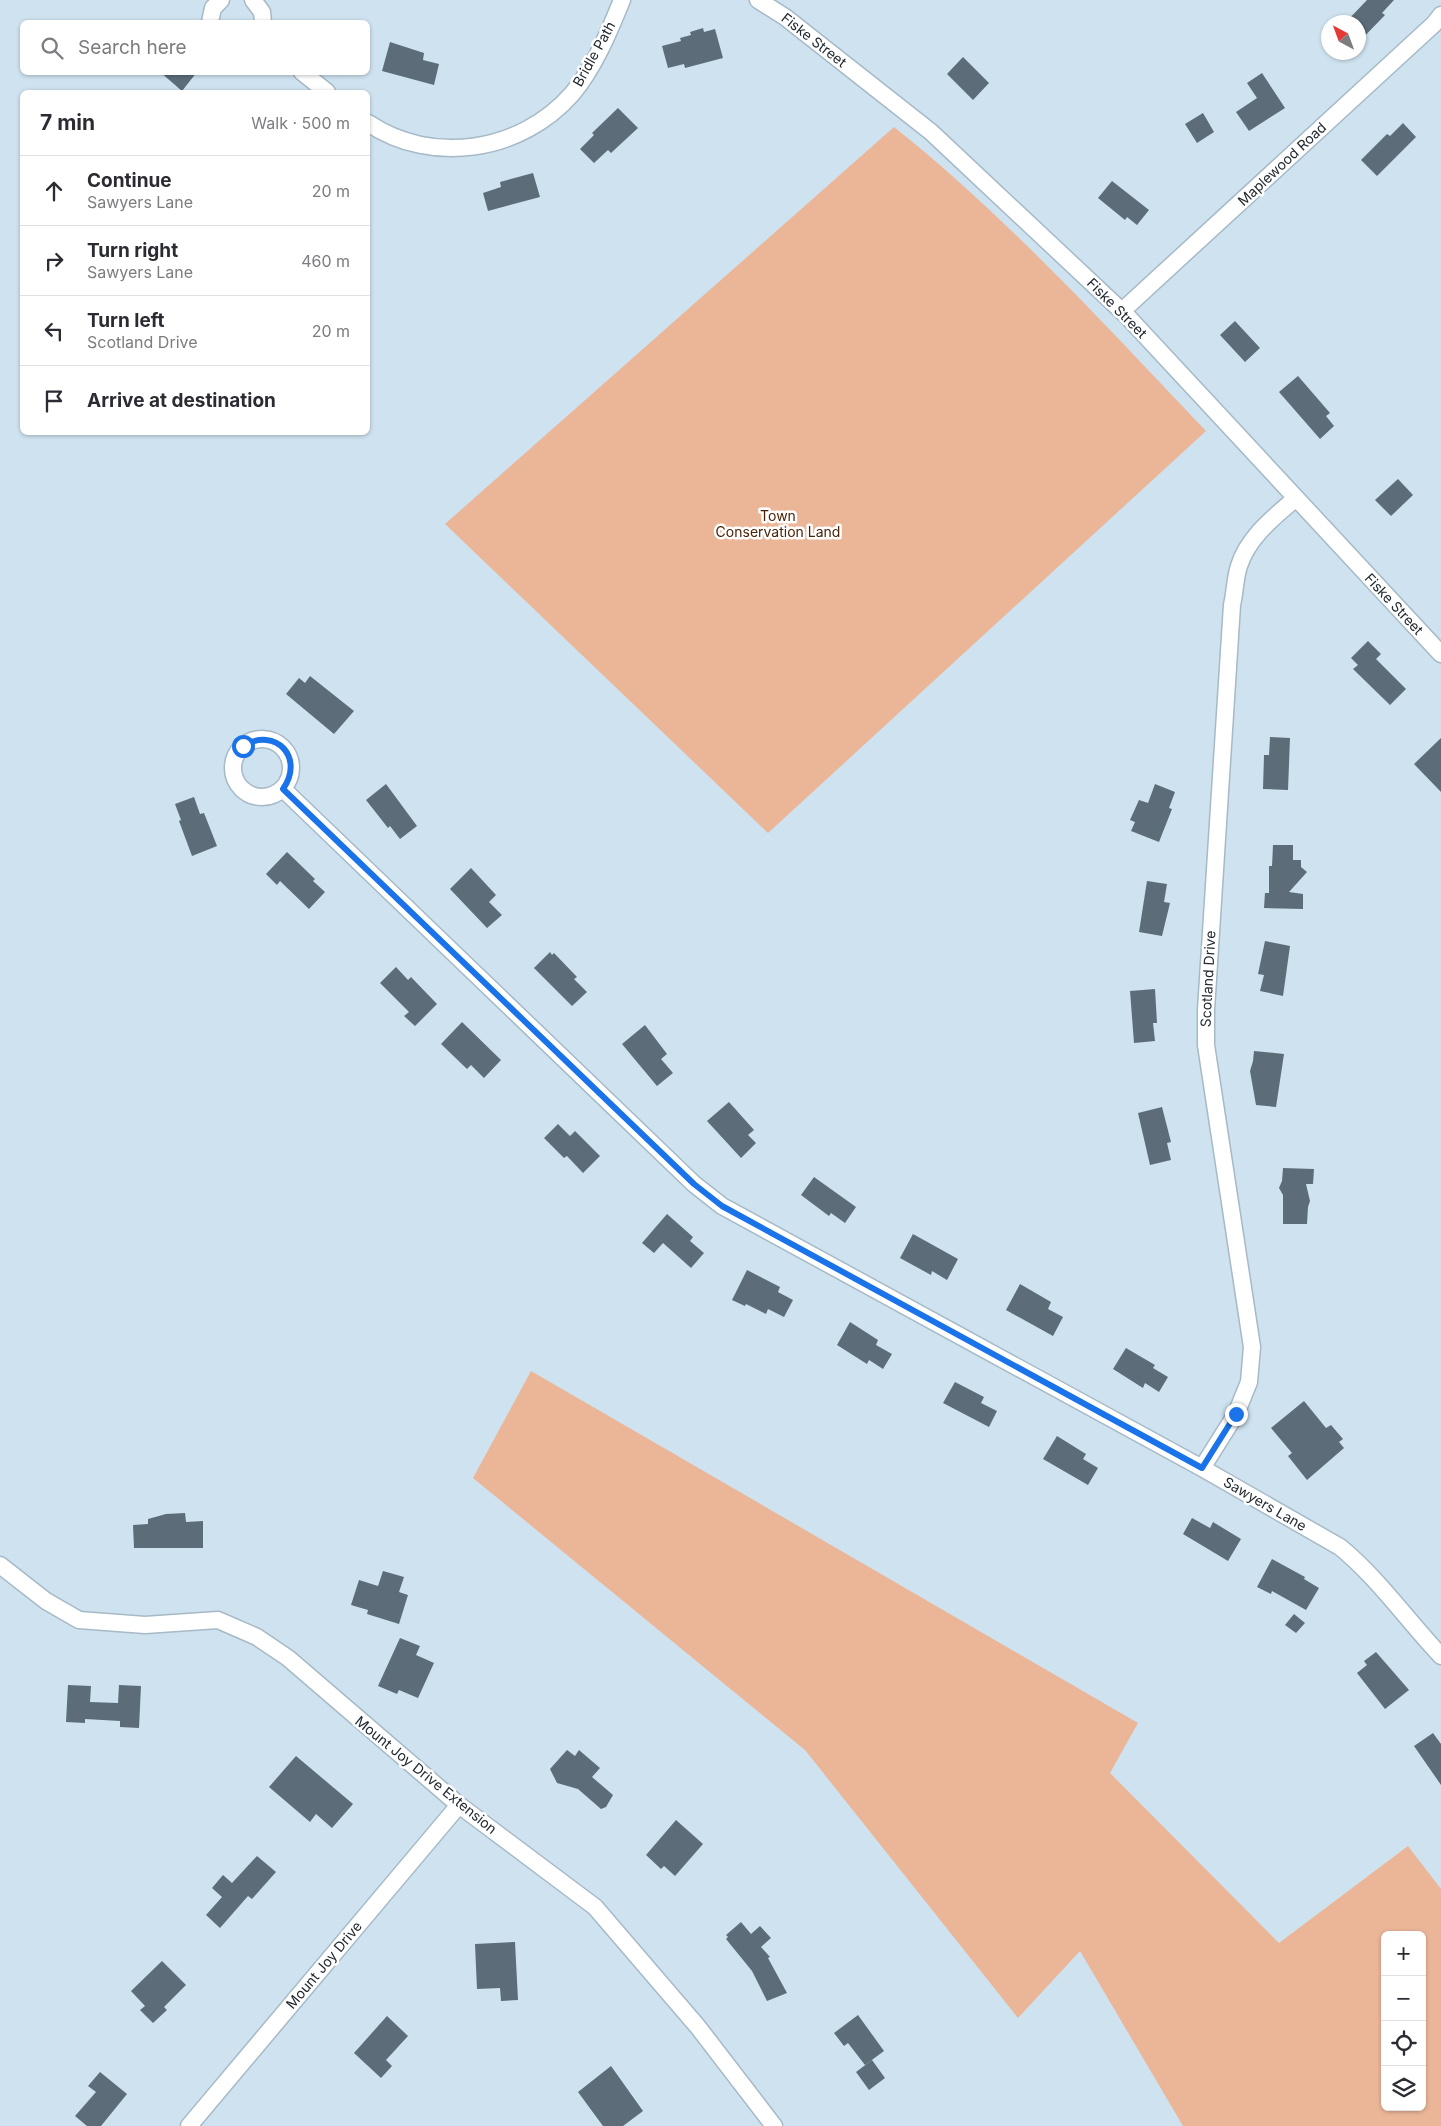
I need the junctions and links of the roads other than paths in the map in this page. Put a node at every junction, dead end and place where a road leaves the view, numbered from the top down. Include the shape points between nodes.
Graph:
1 (221, 0) edge
2 (253, 0) edge
3 (622, 0) edge
4 (758, 0) edge
5 (1441, 15) edge
6 (210, 20) edge
7 (263, 20) edge
8 (306, 75) edge
9 (324, 90) edge
10 (370, 124) edge
11 (1122, 311) junction
12 (1296, 498) junction
13 (1441, 654) edge
14 (283, 789) dead end
15 (1202, 1468) junction
16 (0, 1565) edge
17 (1441, 1656) edge
18 (459, 1805) junction
19 (189, 2126) edge
20 (774, 2126) edge

1 - 6 street via 213,8
2 - 7 street via 262,12
3 - 10 street, Bridle Path via 596,56 573,93 558,108 518,134 472,148 442,148 391,137
4 - 11 street, Fiske Street via 785,17 931,132
5 - 11 street, Maplewood Road
8 - 9 street
11 - 12 street, Fiske Street
12 - 13 street, Fiske Street
12 - 15 street, Scotland Drive via 1250,543 1239,566 1232,604 1206,1045 1252,1347 1249,1382 1236,1414
14 - 15 street, Sawyers Lane via 687,1178 722,1206
15 - 17 street, Sawyers Lane via 1340,1547 1369,1574
16 - 18 street, Mount Joy Drive Extension via 46,1601 79,1620 145,1625 218,1620 257,1637 288,1658
18 - 19 street, Mount Joy Drive
18 - 20 street, Mount Joy Drive Extension via 595,1907 698,2027

